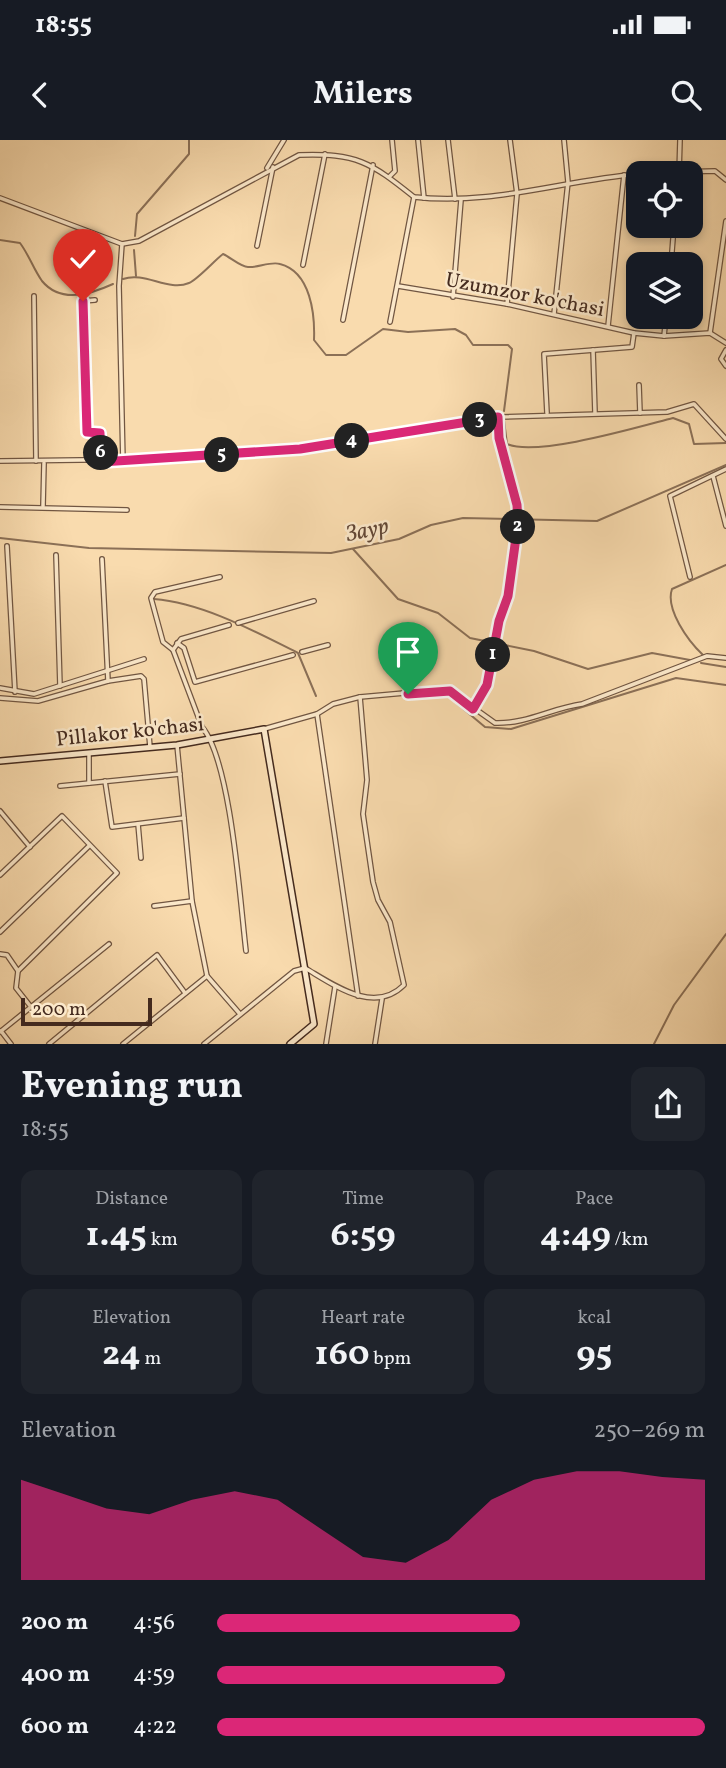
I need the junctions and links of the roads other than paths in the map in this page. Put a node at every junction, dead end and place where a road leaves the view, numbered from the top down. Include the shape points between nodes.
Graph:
1 (284, 140) edge
2 (391, 140) edge
3 (418, 140) edge
4 (448, 140) edge
5 (510, 140) edge
6 (564, 140) edge
7 (680, 140) edge
8 (326, 154) junction
9 (680, 161) edge
10 (373, 165) junction
11 (273, 167) junction
12 (266, 170) junction
13 (703, 171) edge
14 (624, 175) joint
15 (389, 177) junction
16 (726, 180) edge
17 (568, 183) junction
18 (517, 194) junction
19 (414, 197) junction
20 (0, 198) edge
21 (424, 198) junction
22 (455, 200) junction
23 (461, 200) junction
24 (726, 221) edge
25 (122, 244) junction
26 (257, 247) dead end
27 (303, 265) dead end
28 (723, 267) edge
29 (398, 286) junction
30 (34, 296) dead end
31 (453, 297) junction
32 (95, 300) dead end
33 (507, 303) junction
34 (554, 314) junction
35 (343, 320) dead end
36 (390, 322) dead end
37 (608, 326) junction
38 (665, 329) edge
39 (634, 333) junction
40 (710, 333) junction
41 (664, 336) junction
42 (726, 343) edge
43 (593, 350) junction
44 (726, 350) edge
45 (726, 366) edge
46 (639, 385) dead end
47 (547, 413) junction
48 (595, 413) junction
49 (640, 413) junction
50 (498, 417) junction
51 (726, 439) edge
52 (0, 461) edge
53 (101, 462) junction
54 (123, 462) junction
55 (36, 463) junction
56 (44, 463) junction
57 (726, 470) edge
58 (713, 476) junction
59 (0, 507) edge
60 (43, 507) junction
61 (127, 510) dead end
62 (726, 526) edge
63 (7, 546) dead end
64 (56, 555) dead end
65 (102, 559) dead end
66 (220, 577) dead end
67 (690, 577) dead end
68 (314, 601) dead end
69 (238, 623) dead end
70 (229, 625) dead end
71 (177, 643) junction
72 (328, 645) dead end
73 (173, 650) junction
74 (302, 652) dead end
75 (293, 655) dead end
76 (726, 658) edge
77 (144, 659) dead end
78 (110, 670) junction
79 (108, 681) junction
80 (60, 686) junction
81 (0, 688) edge
82 (15, 692) junction
83 (360, 697) junction
84 (0, 698) edge
85 (473, 709) junction
86 (317, 714) junction
87 (264, 729) junction
88 (212, 740) junction
89 (177, 745) junction
90 (150, 747) junction
91 (89, 752) junction
92 (0, 761) edge
93 (180, 774) junction
94 (105, 781) junction
95 (89, 783) junction
96 (60, 786) dead end
97 (0, 811) edge
98 (184, 818) junction
99 (138, 824) junction
100 (89, 846) junction
101 (30, 847) junction
102 (141, 858) dead end
103 (0, 875) edge
104 (192, 901) junction
105 (154, 906) dead end
106 (0, 932) edge
107 (108, 944) dead end
108 (246, 951) dead end
109 (0, 954) edge
110 (305, 968) junction
111 (18, 971) junction
112 (207, 976) junction
113 (335, 986) junction
114 (185, 993) junction
115 (358, 996) junction
116 (382, 999) junction
117 (32, 1007) junction
118 (240, 1014) junction
119 (0, 1032) edge
120 (11, 1044) edge
121 (49, 1044) edge
122 (123, 1044) edge
123 (204, 1044) edge
124 (290, 1044) edge
125 (326, 1044) edge
126 (375, 1044) edge

1 - 12 street
2 - 15 street via 395,172
3 - 21 street
4 - 22 street
5 - 18 street
6 - 17 street
7 - 9 street
8 - 10 street
8 - 11 street via 299,155
8 - 27 street
10 - 15 street
10 - 35 street
11 - 12 street
11 - 26 street
12 - 25 street via 139,242
13 - 16 street via 715,171
14 - 17 street
14 - 37 street
15 - 19 street
17 - 18 street
17 - 34 street
18 - 23 street
18 - 33 street
19 - 21 street
19 - 29 street
20 - 25 street
21 - 22 street
22 - 23 street
23 - 31 street
24 - 28 street
25 - 54 street
28 - 40 street
29 - 31 street, Uzumzor ko'chasi
29 - 36 street
30 - 55 street
31 - 33 street, Uzumzor ko'chasi
32 - 53 street via 83,301 87,432 100,433
33 - 34 street, Uzumzor ko'chasi
34 - 37 street, Uzumzor ko'chasi
37 - 39 street, Uzumzor ko'chasi
38 - 41 street
39 - 41 street, Uzumzor ko'chasi
39 - 43 street via 632,347
40 - 41 street, Uzumzor ko'chasi
40 - 42 street
43 - 47 street via 544,354
43 - 48 street
44 - 45 street via 721,359
46 - 49 street
47 - 48 street
47 - 50 street
48 - 49 street
49 - 51 street via 694,404
50 - 54 street via 300,449
50 - 85 street via 518,523 508,596 487,685
52 - 55 street
53 - 54 street
53 - 56 street
55 - 56 street
56 - 60 street
57 - 58 street
58 - 62 street
58 - 67 street via 670,496
59 - 60 street
60 - 61 street
63 - 82 street
64 - 80 street
65 - 78 street
66 - 73 street via 152,594 163,642
68 - 69 street
70 - 71 street
71 - 73 street
71 - 75 street via 184,648 195,682
72 - 74 street
73 - 88 street via 202,727
76 - 85 street via 707,656 531,720 495,723
77 - 78 street
78 - 79 street
78 - 80 street
79 - 84 street via 38,701
79 - 90 street via 141,676 144,680
80 - 82 street via 34,694
81 - 82 street
83 - 85 street via 450,691
83 - 86 street
83 - 116 street via 367,780 363,814 373,882 390,922 405,982
86 - 87 street
86 - 115 street
87 - 88 street, Pillakor ko'chasi
87 - 110 street
88 - 89 street, Pillakor ko'chasi
88 - 108 street via 229,817
89 - 90 street, Pillakor ko'chasi
89 - 93 street
90 - 91 street, Pillakor ko'chasi
91 - 92 street, Pillakor ko'chasi
91 - 95 street
93 - 94 street
93 - 98 street
94 - 95 street
94 - 99 street via 112,827
95 - 96 street
97 - 101 street
98 - 99 street
98 - 104 street
99 - 102 street
100 - 101 street via 62,816
100 - 106 street
100 - 111 street via 117,873
101 - 103 street
104 - 105 street
104 - 112 street
107 - 117 street
109 - 111 street via 7,955
110 - 113 street
110 - 118 street via 294,971
110 - 124 street via 314,1024
111 - 117 street via 16,988
112 - 114 street
112 - 118 street
113 - 115 street
113 - 125 street
114 - 121 street via 157,956
114 - 122 street
115 - 116 street
116 - 126 street
117 - 119 street
118 - 123 street
119 - 120 street

